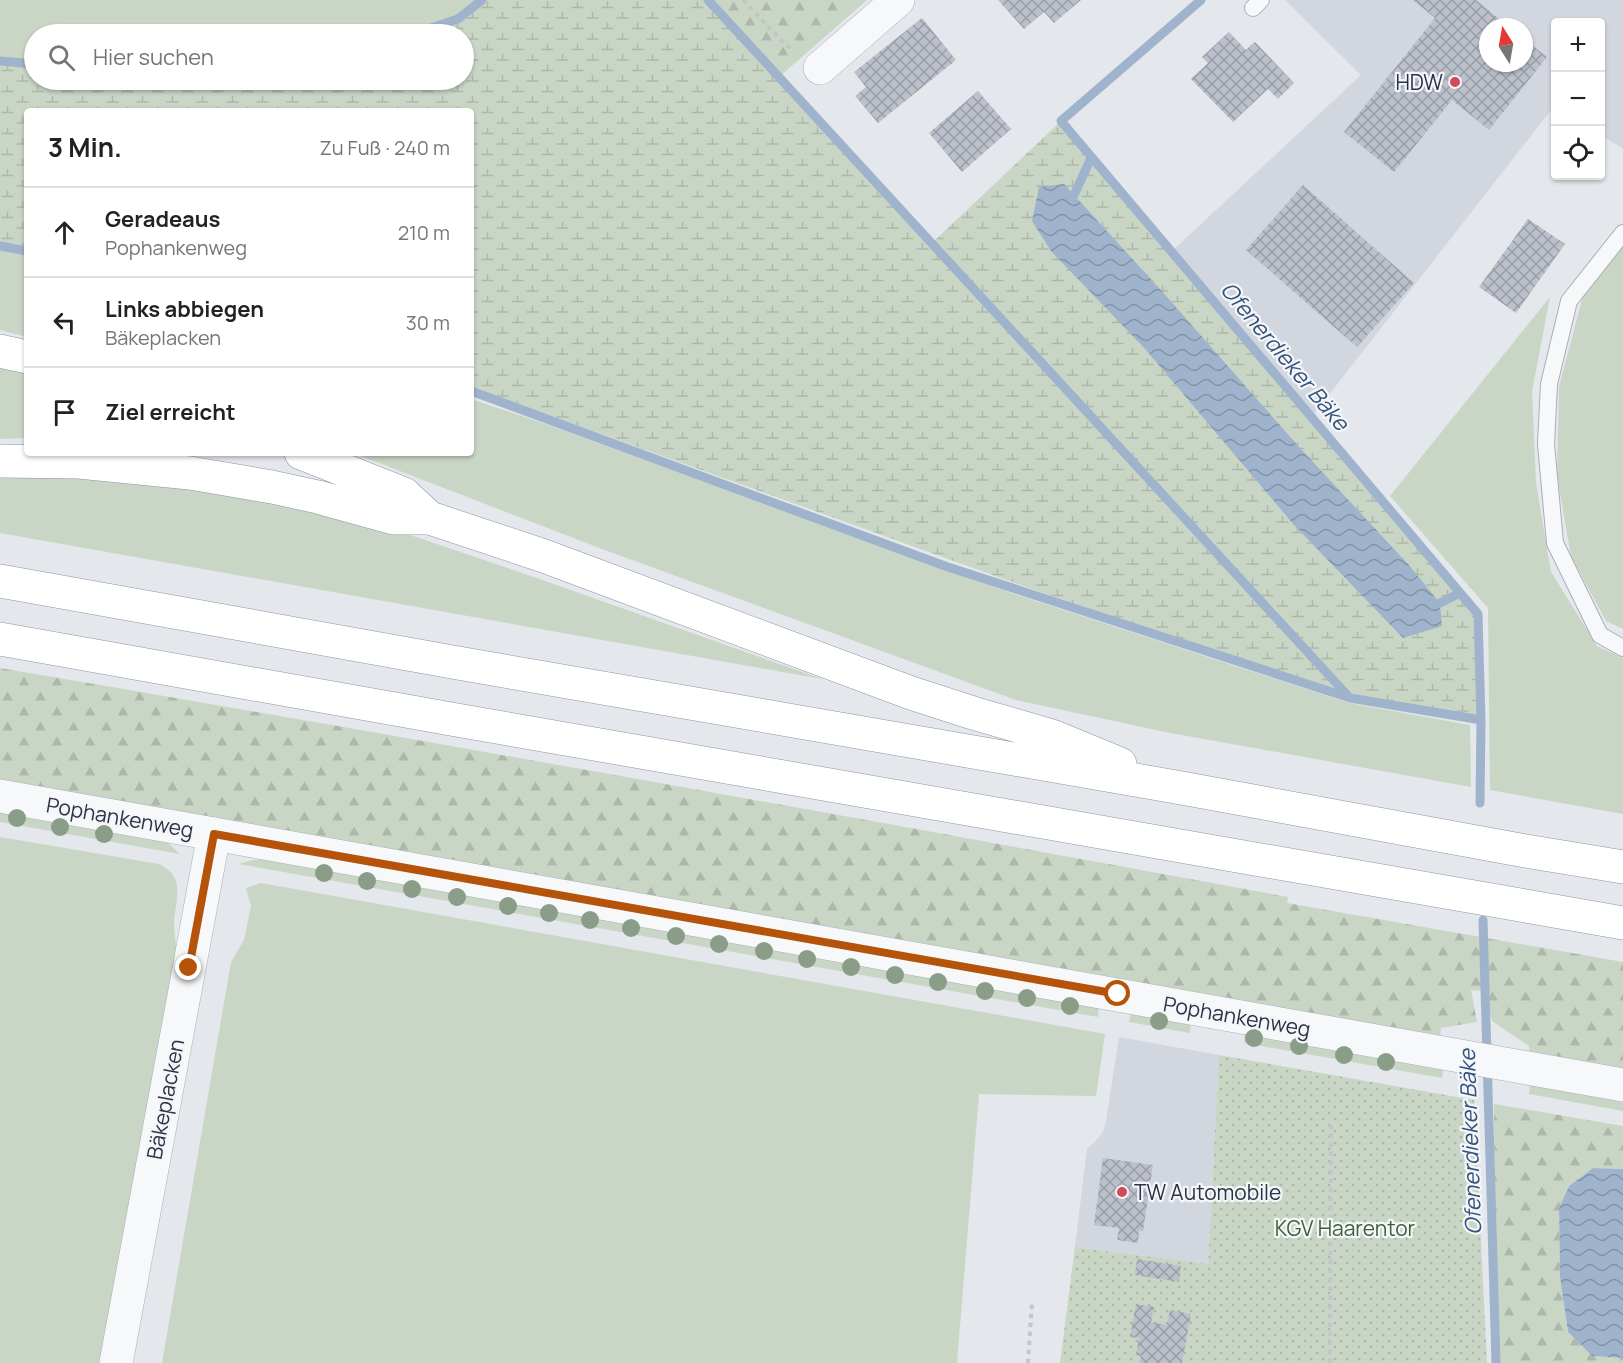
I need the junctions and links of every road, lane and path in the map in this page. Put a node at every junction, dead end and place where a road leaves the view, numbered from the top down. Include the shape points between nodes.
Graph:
1 (743, 0) edge
2 (898, 0) edge
3 (820, 68) joint
4 (1623, 233) edge
5 (0, 351) edge
6 (24, 356) edge
7 (309, 456) edge
8 (0, 461) edge
9 (430, 518) junction
10 (0, 581) edge
11 (0, 639) edge
12 (1623, 648) edge
13 (1176, 787) junction
14 (0, 796) edge
15 (214, 834) junction
16 (1623, 867) edge
17 (1623, 922) edge
18 (1623, 1085) edge
19 (1331, 1124) dead end
20 (1032, 1302) dead end
21 (116, 1363) edge
22 (1028, 1363) edge
23 (1330, 1363) edge

1 - 3 path via 786,45
2 - 3 street
4 - 12 lane via 1569,301 1549,384 1546,444 1555,543 1600,635
5 - 6 highway
7 - 9 highway via 404,494
8 - 9 highway via 79,462 190,473 272,486 394,518
9 - 13 highway via 544,556 911,693 1052,736
10 - 13 highway
11 - 17 highway
13 - 16 highway
14 - 15 street, Pophankenweg
15 - 18 street, Pophankenweg
15 - 21 street, Bäkeplacken
19 - 23 path
20 - 22 path

